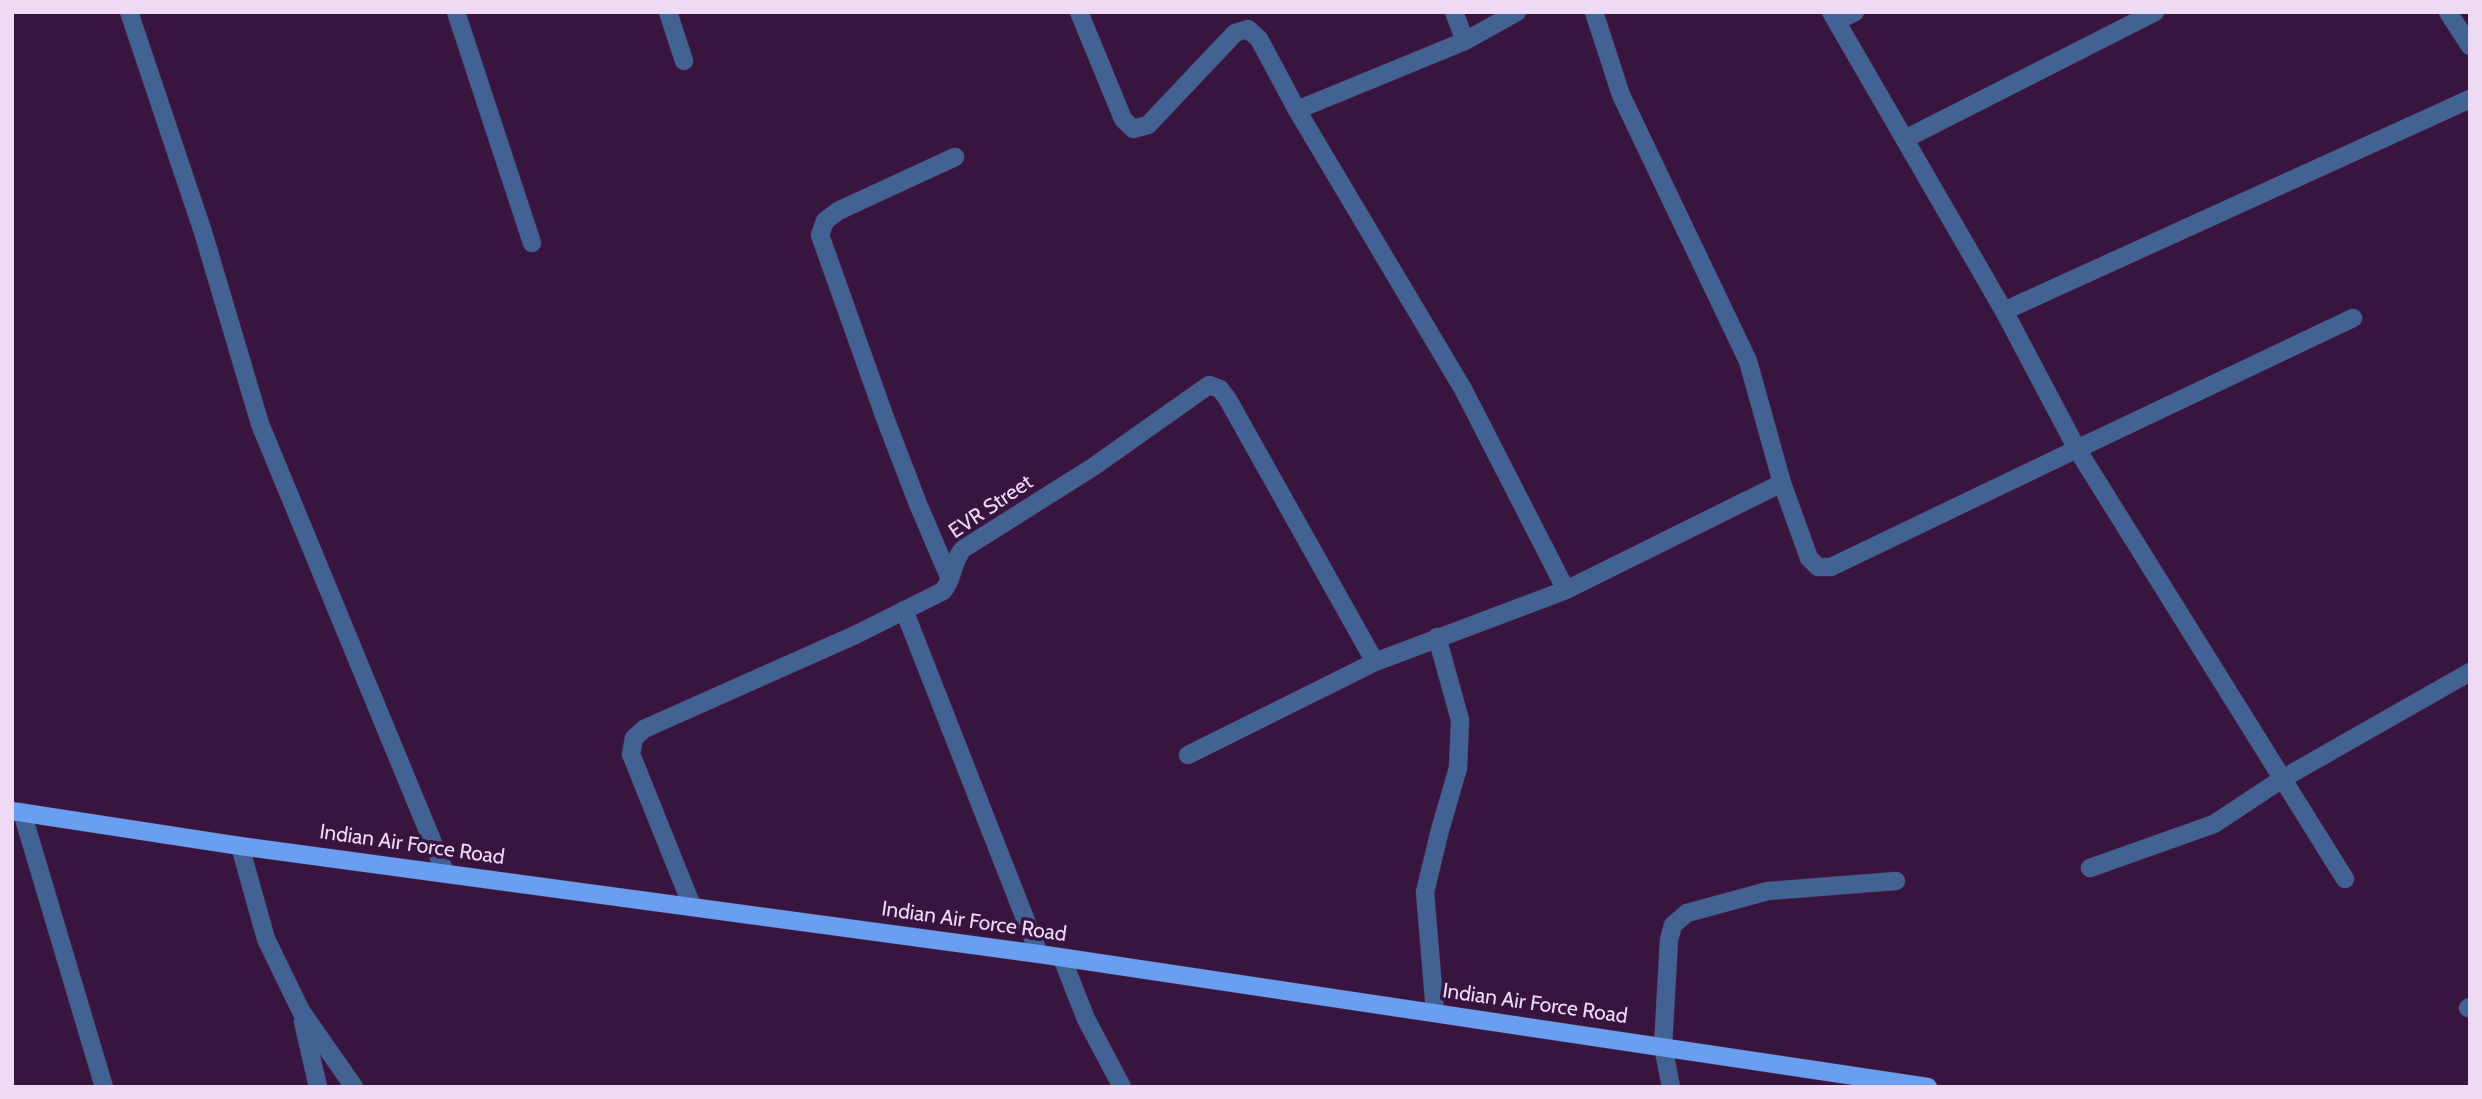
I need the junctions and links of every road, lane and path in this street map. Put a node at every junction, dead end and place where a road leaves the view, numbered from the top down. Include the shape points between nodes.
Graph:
1 (129, 12) edge
2 (456, 12) edge
3 (668, 12) edge
4 (1079, 12) edge
5 (1454, 12) edge
6 (1517, 12) edge
7 (1594, 12) edge
8 (1855, 12) edge
9 (2155, 12) edge
10 (2448, 12) edge
11 (1834, 17) edge
12 (1465, 41) junction
13 (2470, 46) edge
14 (684, 61) dead end
15 (2470, 99) edge
16 (1297, 110) junction
17 (1905, 139) junction
18 (955, 157) dead end
19 (532, 243) dead end
20 (2004, 311) junction
21 (2353, 318) dead end
22 (2077, 449) junction
23 (1782, 483) junction
24 (950, 579) junction
25 (1566, 590) junction
26 (904, 610) junction
27 (1437, 638) junction
28 (1375, 662) junction
29 (2470, 672) edge
30 (1188, 755) dead end
31 (2282, 779) junction
32 (17, 812) edge
33 (240, 846) junction
34 (2090, 868) dead end
35 (445, 872) junction
36 (2345, 879) dead end
37 (1896, 881) dead end
38 (692, 906) junction
39 (1039, 954) junction
40 (1062, 958) junction
41 (301, 1011) junction
42 (1436, 1012) junction
43 (1663, 1046) junction
44 (104, 1087) edge
45 (318, 1087) edge
46 (354, 1087) edge
47 (1122, 1087) edge
48 (1671, 1087) edge
49 (1928, 1087) edge

1 - 35 street via 203,232 260,424
2 - 19 street
3 - 14 street
4 - 16 street via 1123,119 1133,129 1148,125 1235,33 1248,29 1259,39
5 - 12 street
6 - 12 street
7 - 23 street via 1621,95 1748,361
8 - 11 street
9 - 17 street
10 - 13 street
11 - 17 street
12 - 16 street
15 - 20 street
16 - 25 street via 1463,388
17 - 20 street
18 - 24 street via 838,211 825,220 820,235 899,455
20 - 22 street
21 - 22 street
22 - 23 street via 1830,567 1818,567 1809,558
22 - 31 street
23 - 25 street
24 - 26 street, EVR Street via 943,591
24 - 28 street, EVR Street via 963,549 1093,467 1209,385 1227,398
25 - 27 street
26 - 38 street, EVR Street via 644,729 634,738 631,754
26 - 39 street
27 - 28 street
27 - 42 street via 1460,720 1458,768 1425,892
28 - 30 street
29 - 31 street
31 - 34 street via 2214,824
31 - 36 street
32 - 33 main road, Indian Air Force Road
32 - 44 street
33 - 35 main road, Indian Air Force Road
33 - 41 street via 266,939
35 - 38 main road, Indian Air Force Road
37 - 43 street via 1768,891 1687,913 1673,925 1669,940
38 - 39 main road, Indian Air Force Road
39 - 40 main road, Indian Air Force Road
40 - 42 main road, Indian Air Force Road
40 - 47 street via 1086,1019
41 - 45 street
41 - 46 street
42 - 43 main road, Indian Air Force Road
43 - 48 street
43 - 49 main road, Indian Air Force Road

